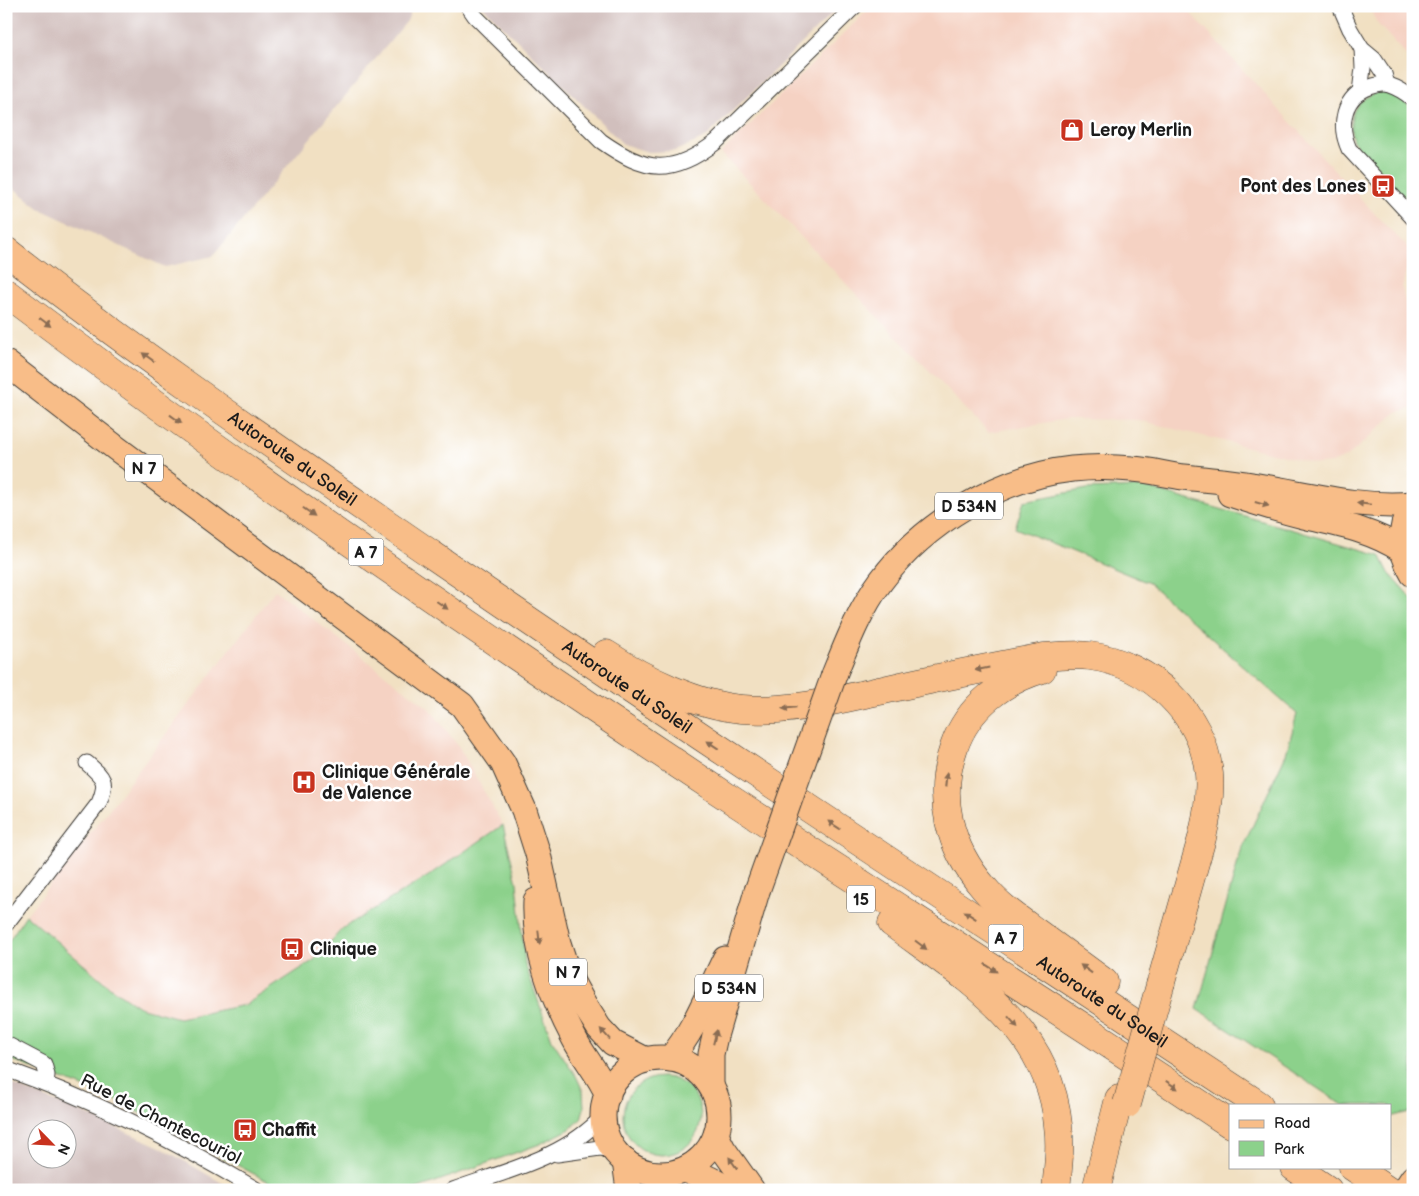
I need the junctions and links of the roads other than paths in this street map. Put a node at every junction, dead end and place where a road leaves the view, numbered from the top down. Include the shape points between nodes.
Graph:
1 (468, 6) edge
2 (855, 6) edge
3 (1340, 6) edge
4 (1362, 49) junction
5 (1387, 84) junction
6 (1360, 92) junction
7 (1413, 99) edge
8 (1413, 218) edge
9 (6, 251) edge
10 (6, 293) edge
11 (6, 363) edge
12 (1183, 477) junction
13 (1413, 503) edge
14 (374, 515) junction
15 (1402, 550) junction
16 (1413, 574) edge
17 (87, 763) dead end
18 (745, 808) junction
19 (538, 854) junction
20 (757, 892) junction
21 (6, 924) edge
22 (1157, 980) junction
23 (6, 1044) edge
24 (658, 1059) junction
25 (6, 1069) edge
26 (46, 1083) junction
27 (710, 1085) junction
28 (1123, 1102) junction
29 (1257, 1104) edge
30 (1263, 1104) edge
31 (606, 1106) junction
32 (1229, 1123) edge
33 (716, 1135) junction
34 (548, 1155) junction
35 (620, 1156) junction
36 (1295, 1168) edge
37 (1354, 1168) edge
38 (672, 1178) edge
39 (1413, 1178) edge
40 (257, 1190) edge
41 (453, 1190) edge
42 (629, 1190) edge
43 (727, 1190) edge
44 (752, 1190) edge
45 (1056, 1190) edge
46 (1096, 1190) edge
47 (1110, 1190) edge
48 (1328, 1190) edge
49 (1387, 1190) edge
50 (1405, 1190) edge

1 - 2 street via 601,141 639,163 661,166 677,165 698,156 716,142
3 - 4 street
4 - 5 street via 1374,59
4 - 6 street
5 - 6 street
5 - 7 street
6 - 8 street via 1350,102 1343,118 1344,139
14 -> 9 highway, Autoroute du Soleil / A 7 via 257,435
10 -> 18 highway, Autoroute du Soleil / A 7 via 256,476
11 - 19 main road, N 7 via 462,705 503,763 524,810
13 -> 12 main road, D 534N via 1359,504 1250,484
12 -> 15 main road, D 534N via 1246,500 1364,532
12 - 20 main road, D 534N, bridge via 1133,469 1072,469 1041,474 985,496 931,529 906,553 881,581 852,632
13 - 15 main road via 1401,534
22 -> 14 highway via 1202,838 1210,789 1206,756 1194,726 1172,698 1148,677 1106,659 1068,655 1044,657 790,708 741,709 688,695 612,658 489,578
29 -> 14 highway, Autoroute du Soleil / A 7 via 745,766
15 - 16 main road
17 - 21 street via 102,776 105,788 99,803
18 -> 32 highway, Autoroute du Soleil / A 7
18 -> 45 highway, 15 via 978,988 1019,1028 1042,1064 1053,1098 1060,1152
24 -> 19 main road, N 7 via 626,1051 599,1028 585,1006 569,977 558,943
19 -> 31 main road, N 7 via 536,906 541,956 550,986 575,1039 601,1081
20 - 24 main road, D 534N via 682,1044
27 -> 20 main road, D 534N via 715,1036
22 - 28 highway, bridge
30 -> 22 highway via 1006,910 984,889 960,852 950,828 945,794 945,781 957,738 988,696 1026,674 1045,668 1076,665 1126,676 1159,698 1189,739 1199,778 1195,824
23 - 26 street via 44,1064
24 - 27 main road via 686,1063 700,1072
24 - 31 main road via 630,1068 617,1080
25 - 26 street, Rue de Chantecouriol
26 - 40 street, Rue de Chantecouriol via 136,1124
27 - 33 main road via 720,1118
28 - 46 highway
28 - 47 highway
31 - 34 street via 585,1134
31 - 35 main road via 605,1129
33 - 38 main road via 709,1150 698,1161
44 -> 33 main road
34 - 35 street via 600,1148
34 - 41 street
35 - 38 main road via 635,1168
35 - 42 main road
36 - 48 highway
37 - 49 highway
38 - 43 main road via 704,1176
39 - 50 main road

